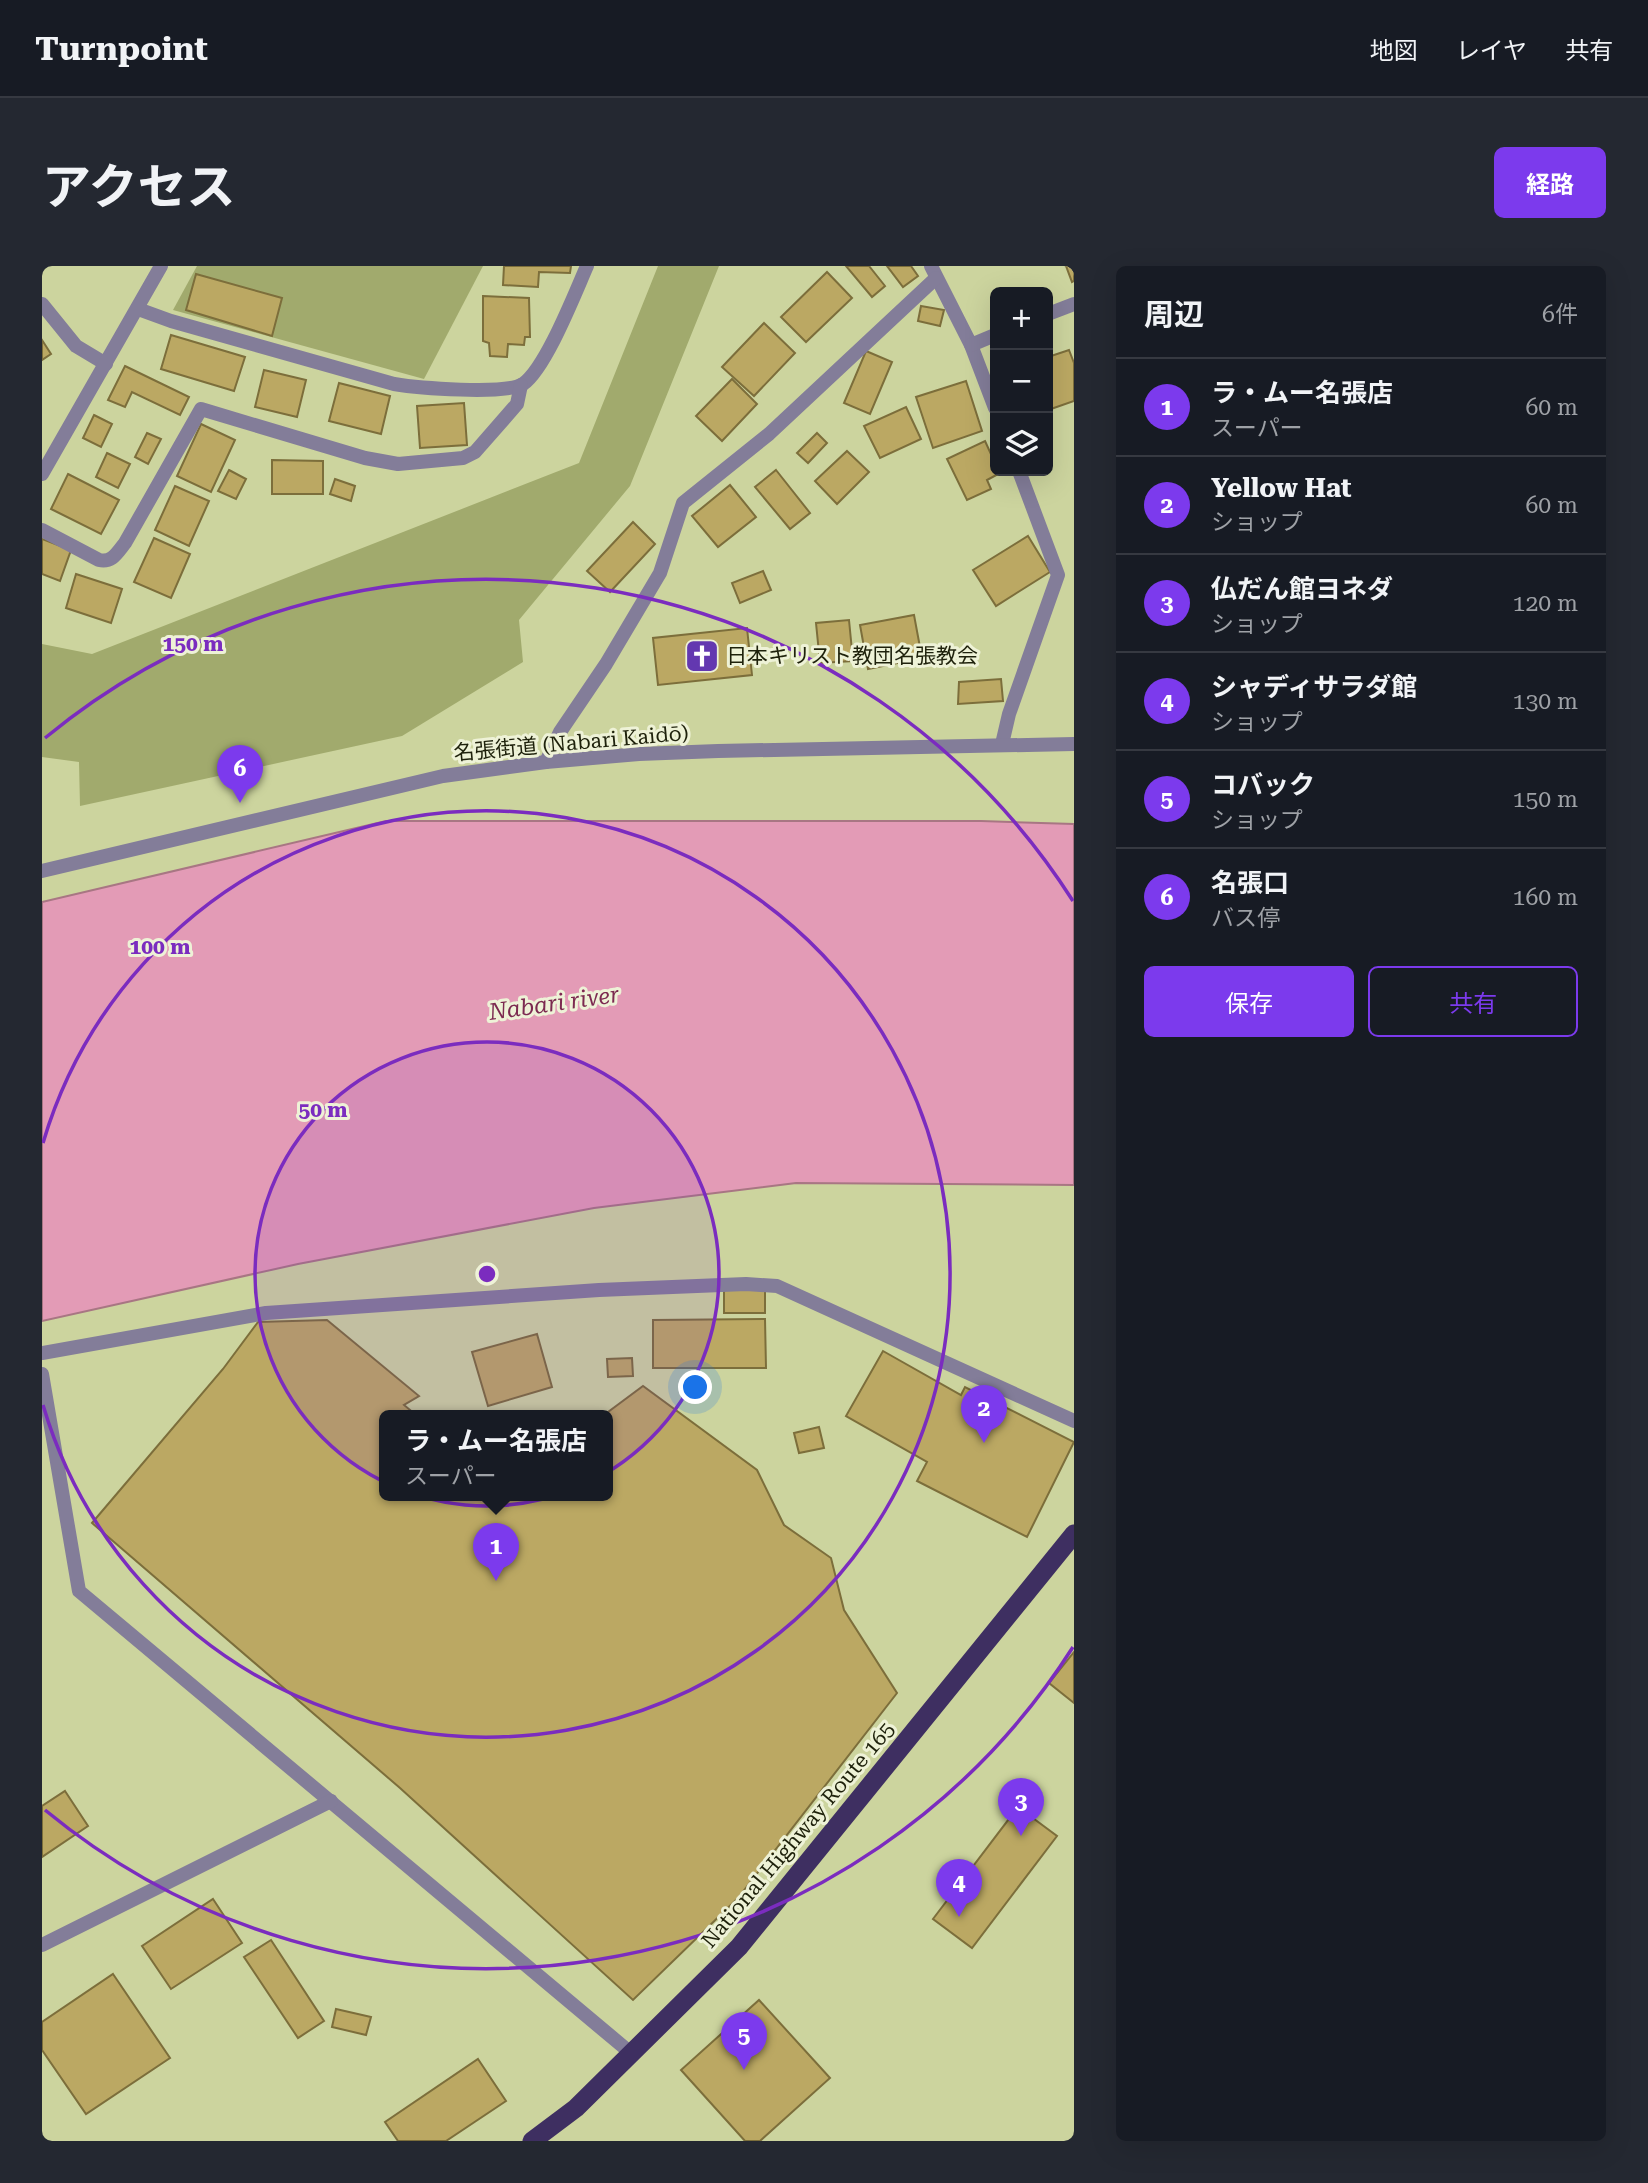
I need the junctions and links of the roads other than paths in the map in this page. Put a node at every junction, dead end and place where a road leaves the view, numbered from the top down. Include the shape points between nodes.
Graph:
1 (161, 266) edge
2 (587, 266) edge
3 (933, 272) edge
4 (42, 304) edge
5 (1074, 304) edge
6 (138, 309) junction
7 (1053, 312) edge
8 (990, 337) edge
9 (971, 345) junction
10 (106, 364) junction
11 (522, 385) junction
12 (990, 395) edge
13 (42, 474) edge
14 (1021, 476) edge
15 (42, 530) edge
16 (1003, 744) junction
17 (1074, 744) edge
18 (546, 762) junction
19 (42, 871) edge
20 (42, 1353) edge
21 (42, 1374) edge
22 (1074, 1421) edge
23 (1074, 1534) edge
24 (331, 1801) junction
25 (42, 1945) edge
26 (632, 2054) junction
27 (532, 2141) edge

1 - 6 street
2 - 11 street via 545,356
3 - 9 street
3 - 18 street via 769,434 683,503 660,573
4 - 10 street via 76,346
5 - 7 street
6 - 10 street
6 - 11 street via 394,384 418,388
8 - 9 street
9 - 12 street
10 - 13 street
11 - 15 street via 517,404 474,452 463,458 397,464 201,409 113,558 99,560
14 - 16 street via 1058,575 1009,714
16 - 17 street, 名張街道 (Nabari Kaidō)
16 - 18 street, 名張街道 (Nabari Kaidō) via 665,753
18 - 19 street, 名張街道 (Nabari Kaidō) via 443,776
20 - 22 street via 266,1313 599,1290 777,1286
21 - 24 street via 79,1591
23 - 26 highway, National Highway Route 165 via 739,1947
24 - 25 street
24 - 26 street
26 - 27 highway, National Highway Route 165 via 576,2108

